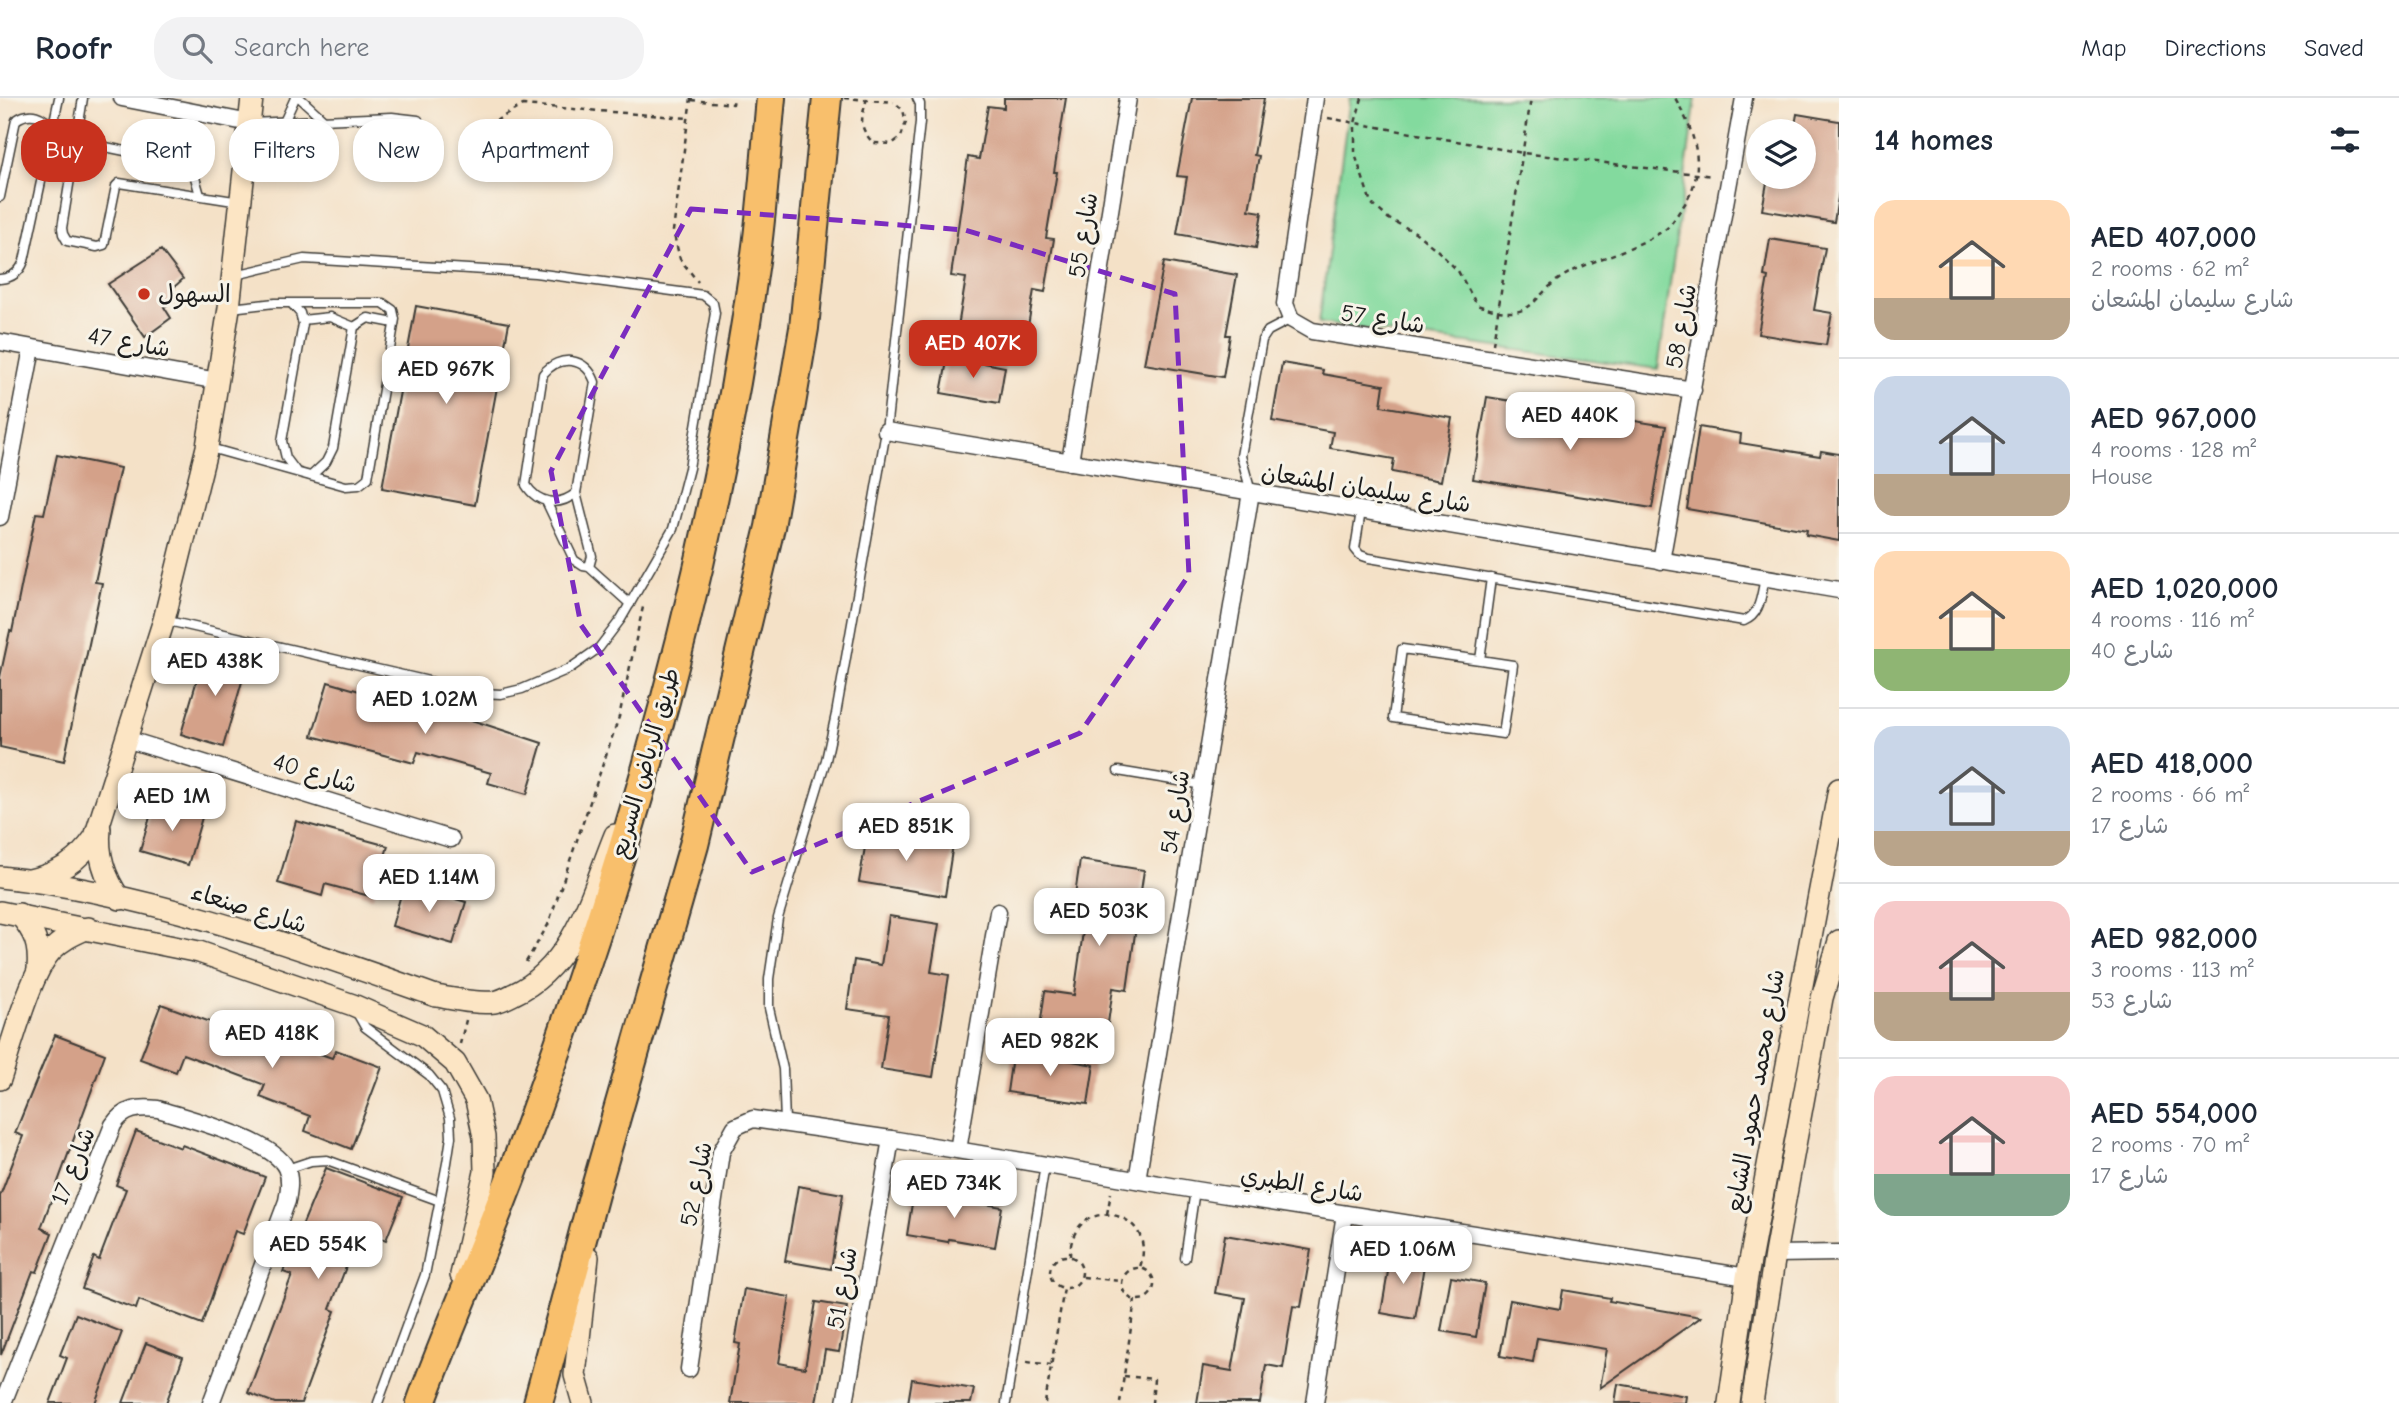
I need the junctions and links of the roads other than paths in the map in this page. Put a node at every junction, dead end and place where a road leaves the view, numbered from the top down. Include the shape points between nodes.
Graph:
1 (59, 98) edge
2 (83, 98) edge
3 (122, 98) edge
4 (252, 98) edge
5 (298, 98) edge
6 (771, 98) edge
7 (827, 98) edge
8 (917, 98) edge
9 (1128, 98) edge
10 (1315, 98) edge
11 (1744, 98) edge
12 (42, 119) edge
13 (54, 119) edge
14 (80, 119) edge
15 (230, 119) edge
16 (250, 119) edge
17 (286, 119) edge
18 (323, 119) edge
19 (339, 119) edge
20 (409, 119) edge
21 (107, 148) edge
22 (41, 182) edge
23 (69, 182) edge
24 (243, 182) edge
25 (200, 195) junction
26 (0, 197) edge
27 (240, 202) junction
28 (232, 276) junction
29 (0, 279) edge
30 (292, 303) junction
31 (229, 308) junction
32 (1291, 319) junction
33 (302, 320) junction
34 (394, 323) junction
35 (354, 327) junction
36 (0, 342) edge
37 (32, 348) junction
38 (218, 381) junction
39 (1693, 390) junction
40 (886, 431) junction
41 (207, 447) junction
42 (1070, 462) junction
43 (297, 472) junction
44 (311, 476) junction
45 (1251, 492) junction
46 (576, 493) junction
47 (546, 501) junction
48 (1361, 511) junction
49 (0, 517) edge
50 (1661, 561) junction
51 (589, 567) junction
52 (1491, 578) junction
53 (1765, 578) junction
54 (1839, 590) edge
55 (630, 604) junction
56 (164, 620) junction
57 (1480, 660) junction
58 (655, 736) junction
59 (127, 739) junction
60 (1118, 771) dead end
61 (1203, 785) junction
62 (1839, 789) edge
63 (100, 824) junction
64 (451, 839) dead end
65 (0, 877) edge
66 (30, 880) junction
67 (120, 899) junction
68 (998, 912) dead end
69 (10, 913) edge
70 (88, 928) junction
71 (1839, 942) edge
72 (38, 969) junction
73 (359, 970) junction
74 (353, 1005) junction
75 (0, 1079) edge
76 (785, 1122) junction
77 (891, 1139) junction
78 (958, 1150) junction
79 (1045, 1165) junction
80 (287, 1169) junction
81 (1137, 1180) junction
82 (1195, 1190) junction
83 (594, 1194) junction
84 (440, 1201) junction
85 (1345, 1214) junction
86 (1839, 1253) edge
87 (1775, 1254) junction
88 (1185, 1258) dead end
89 (1748, 1277) junction
90 (445, 1338) junction
91 (689, 1369) dead end
92 (3, 1403) edge
93 (211, 1403) edge
94 (378, 1403) edge
95 (421, 1403) edge
96 (538, 1403) edge
97 (583, 1403) edge
98 (845, 1403) edge
99 (1006, 1403) edge
100 (1315, 1403) edge
101 (1729, 1403) edge
102 (1752, 1403) edge

1 - 13 lane
2 - 14 lane
3 - 15 street
4 - 16 main road
5 - 17 lane
5 - 18 lane
6 - 58 highway, طريق الرياض السريع via 757,253 727,430
7 - 83 highway via 803,328 770,527 694,845
8 - 40 lane via 920,122
9 - 42 street, شارع 55
10 - 32 street via 1285,304
11 - 39 street, شارع 58
12 - 26 lane via 27,115 16,120
19 - 20 lane
21 - 25 lane via 192,167
22 - 29 lane via 22,267
23 - 25 lane via 64,237 97,247 104,245 119,183
24 - 27 main road
25 - 27 lane
27 - 28 main road
28 - 31 main road
28 - 55 lane via 304,260 535,273 703,295 713,303 689,468 673,529
30 - 31 lane
30 - 33 lane
30 - 34 lane via 387,304 395,314
31 - 38 main road
32 - 39 street, شارع 57 via 1312,331
32 - 45 lane via 1268,331 1262,340 1241,456
33 - 35 lane via 330,317
33 - 43 lane via 282,440 286,458
34 - 35 lane via 368,318
34 - 44 lane via 368,478 359,485 346,486
35 - 44 lane via 333,448
36 - 37 street, شارع 47
37 - 38 street, شارع 47
37 - 49 street
38 - 41 main road
39 - 50 street, شارع 58
40 - 42 street, شارع سليمان المشعان
40 - 76 lane via 836,714 778,918 769,979 769,1008 783,1069
41 - 43 lane
41 - 56 main road
42 - 45 street, شارع سليمان المشعان
43 - 44 lane
45 - 48 street, شارع سليمان المشعان
45 - 61 street, شارع 54
46 - 47 lane via 562,501
46 - 47 lane via 595,382 582,364 568,360 554,363 543,373 526,485
46 - 51 lane via 592,555
47 - 51 lane via 574,560
48 - 50 street, شارع سليمان المشعان
48 - 52 lane via 1355,549 1360,555
50 - 53 street, شارع سليمان المشعان
51 - 55 lane
52 - 53 lane via 1744,621 1757,612
52 - 57 lane
53 - 54 street, شارع سليمان المشعان
55 - 56 lane via 599,648 569,669 501,694
56 - 59 main road
57 - 57 lane via 1513,665 1503,734 1393,718 1402,649
58 - 73 main road, شارع صنعاء via 580,922 563,952 523,990 496,1002 471,1002 436,996
58 - 90 highway, طريق الرياض السريع via 596,935 545,1084
59 - 63 main road
59 - 64 street, شارع 40
60 - 61 lane
61 - 81 street, شارع 54
62 - 89 main road, شارع محمد حمود الشايع
63 - 66 main road via 77,859 58,872
63 - 67 main road via 101,861
65 - 66 main road, شارع صنعاء
66 - 67 main road, شارع صنعاء
67 - 73 main road, شارع صنعاء via 211,921
68 - 78 street
69 - 70 main road
69 - 72 main road via 33,930 40,949
70 - 72 main road via 68,937
70 - 74 main road via 199,952
71 - 87 main road, شارع محمد حمود الشايع via 1822,998
72 - 75 main road
73 - 74 main road via 362,984
74 - 84 lane via 365,1027 413,1062 442,1091 451,1137
74 - 90 main road via 422,1035 455,1063 476,1100 485,1172
76 - 77 street, شارع 52
76 - 91 street, شارع 52 via 742,1122 721,1152
77 - 78 street, شارع الطبري
77 - 98 street, شارع 51
78 - 79 street, شارع الطبري
79 - 81 street, شارع الطبري
79 - 99 lane
80 - 84 lane via 327,1160
80 - 92 street, شارع 17 via 262,1145 158,1109 136,1109 119,1116
80 - 93 street via 287,1201
81 - 82 street, شارع الطبري
82 - 85 street, شارع الطبري
82 - 88 lane
83 - 96 highway
83 - 97 main road via 575,1374
84 - 94 lane via 425,1275
85 - 89 street, شارع الطبري
85 - 100 street
86 - 87 street
87 - 102 main road, شارع محمد حمود الشايع
89 - 101 main road, شارع محمد حمود الشايع
90 - 95 highway, طريق الرياض السريع

